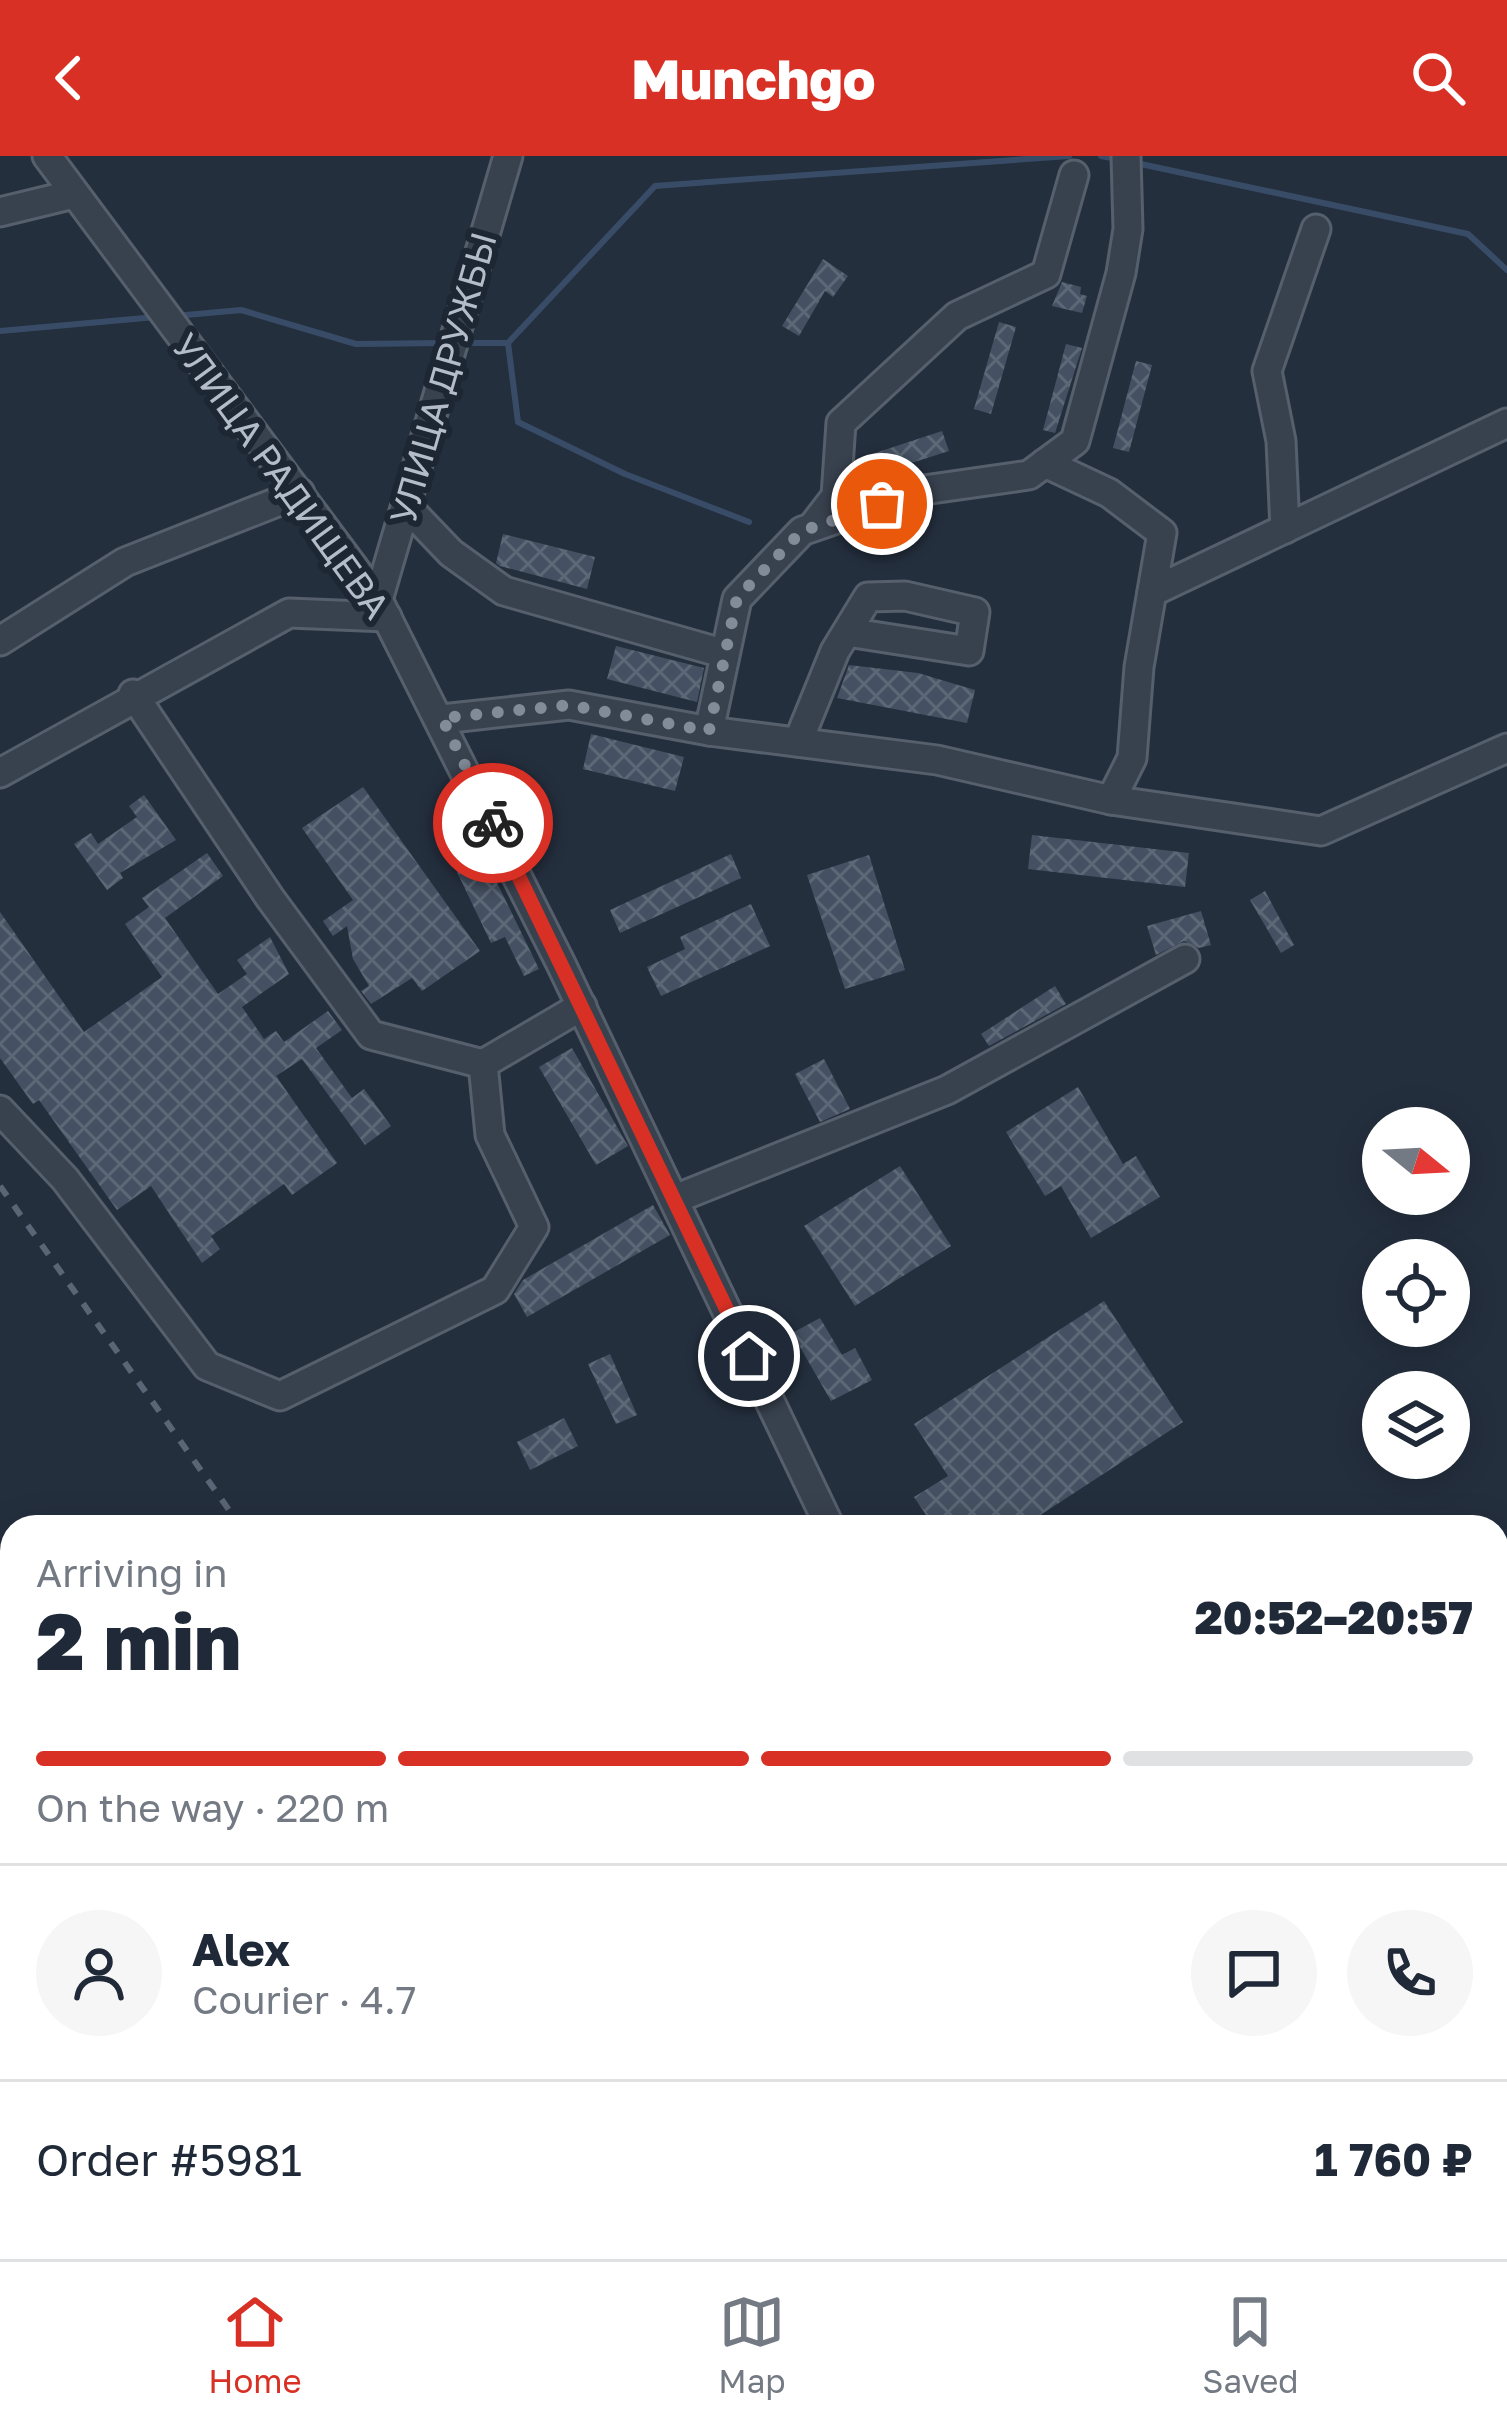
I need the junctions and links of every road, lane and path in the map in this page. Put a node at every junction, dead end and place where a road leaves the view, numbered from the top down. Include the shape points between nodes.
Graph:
1 (47, 156) edge
2 (508, 156) edge
3 (1126, 156) edge
4 (1074, 175) dead end
5 (74, 194) junction
6 (0, 212) edge
7 (1316, 229) dead end
8 (1507, 423) edge
9 (1045, 463) junction
10 (300, 493) junction
11 (406, 506) junction
12 (811, 528) junction
13 (1285, 529) junction
14 (1152, 592) junction
15 (382, 609) junction
16 (847, 632) dead end
17 (0, 641) edge
18 (722, 653) junction
19 (134, 694) junction
20 (442, 718) junction
21 (709, 731) junction
22 (798, 742) junction
23 (1507, 748) edge
24 (0, 773) edge
25 (1111, 800) junction
26 (1185, 958) dead end
27 (582, 1006) junction
28 (483, 1064) junction
29 (0, 1110) edge
30 (675, 1199) junction
31 (824, 1515) edge

1 - 5 street, УЛИЦА РАДИЩЕВА
2 - 11 street, УЛИЦА ДРУЖБЫ
3 - 9 street via 1129,230 1121,273 1075,441
4 - 12 street via 1046,274 957,316 841,424 836,496
5 - 6 street
5 - 10 street, УЛИЦА РАДИЩЕВА
7 - 13 street via 1267,371
8 - 13 street
9 - 12 street via 1029,476 917,491
9 - 14 street via 1109,493 1162,533
10 - 15 street, УЛИЦА РАДИЩЕВА
10 - 17 street via 125,562
11 - 15 street, УЛИЦА ДРУЖБЫ
11 - 18 street via 451,553 504,591
12 - 18 street via 737,598
13 - 14 street
14 - 25 street via 1132,758
15 - 19 street via 289,614
15 - 20 street, УЛИЦА РАДИЩЕВА
16 - 22 street
18 - 21 street
19 - 24 street
19 - 28 street via 371,1035
20 - 21 street via 569,705
20 - 27 street, УЛИЦА РАДИЩЕВА
21 - 22 street
22 - 25 street via 937,760
23 - 25 street via 1321,831
26 - 30 street via 947,1090
27 - 28 street
27 - 30 street, УЛИЦА РАДИЩЕВА
28 - 29 street via 490,1135 534,1227 495,1290 280,1396 207,1366 64,1179
30 - 31 street, УЛИЦА РАДИЩЕВА

